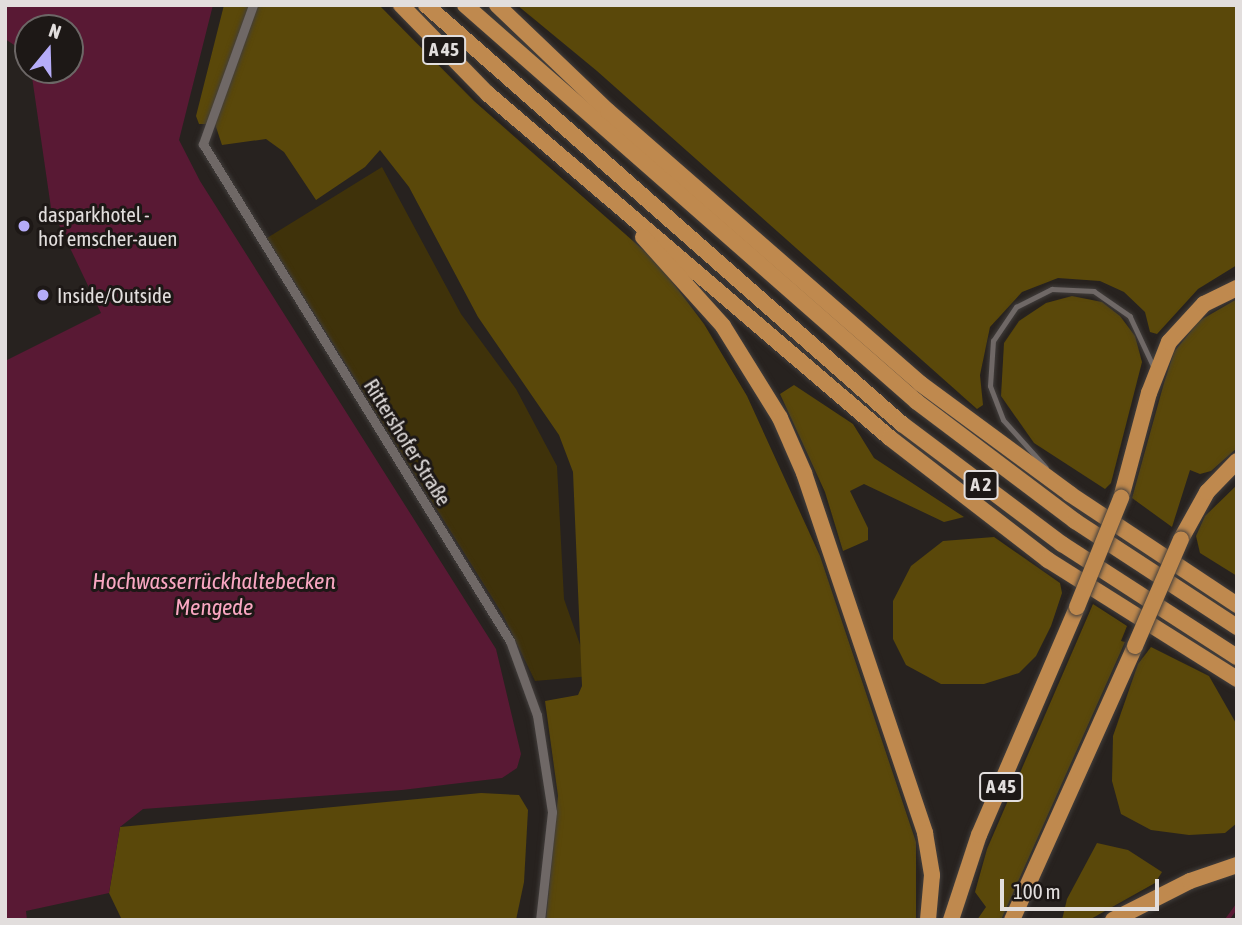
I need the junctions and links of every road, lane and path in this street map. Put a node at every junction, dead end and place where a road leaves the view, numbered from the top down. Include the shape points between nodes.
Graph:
1 (253, 5) edge
2 (401, 5) edge
3 (426, 5) edge
4 (465, 5) edge
5 (497, 5) edge
6 (625, 213) junction
7 (1237, 288) edge
8 (1154, 376) junction
9 (1237, 461) edge
10 (1070, 494) junction
11 (1181, 568) junction
12 (1237, 597) edge
13 (1237, 604) edge
14 (1237, 627) edge
15 (1237, 657) edge
16 (1237, 679) edge
17 (1237, 864) edge
18 (540, 920) edge
19 (928, 920) edge
20 (951, 920) edge
21 (1012, 920) edge
22 (1113, 920) edge

1 - 18 street, Rittershofer Straße via 203,144 510,641 537,715 552,812
2 - 6 highway, A 45 via 488,94
3 - 15 highway, A 2 via 902,425 1062,544
4 - 14 highway, A 2 via 917,402 1074,521
5 - 10 highway via 608,111 841,317 921,384
6 - 16 highway via 890,438 1048,560
6 - 19 highway via 723,326 780,418 804,473 925,833 932,875
7 - 8 highway via 1204,304 1184,322 1168,342
8 - 10 lane via 1152,358 1130,316 1094,291 1076,287 1034,295 1002,323 989,369 996,405
8 - 20 highway, A 45, bridge via 1121,498 979,835
9 - 21 highway, bridge via 1207,492 1181,539
10 - 11 highway
11 - 12 highway
11 - 13 highway
17 - 22 highway via 1166,892

